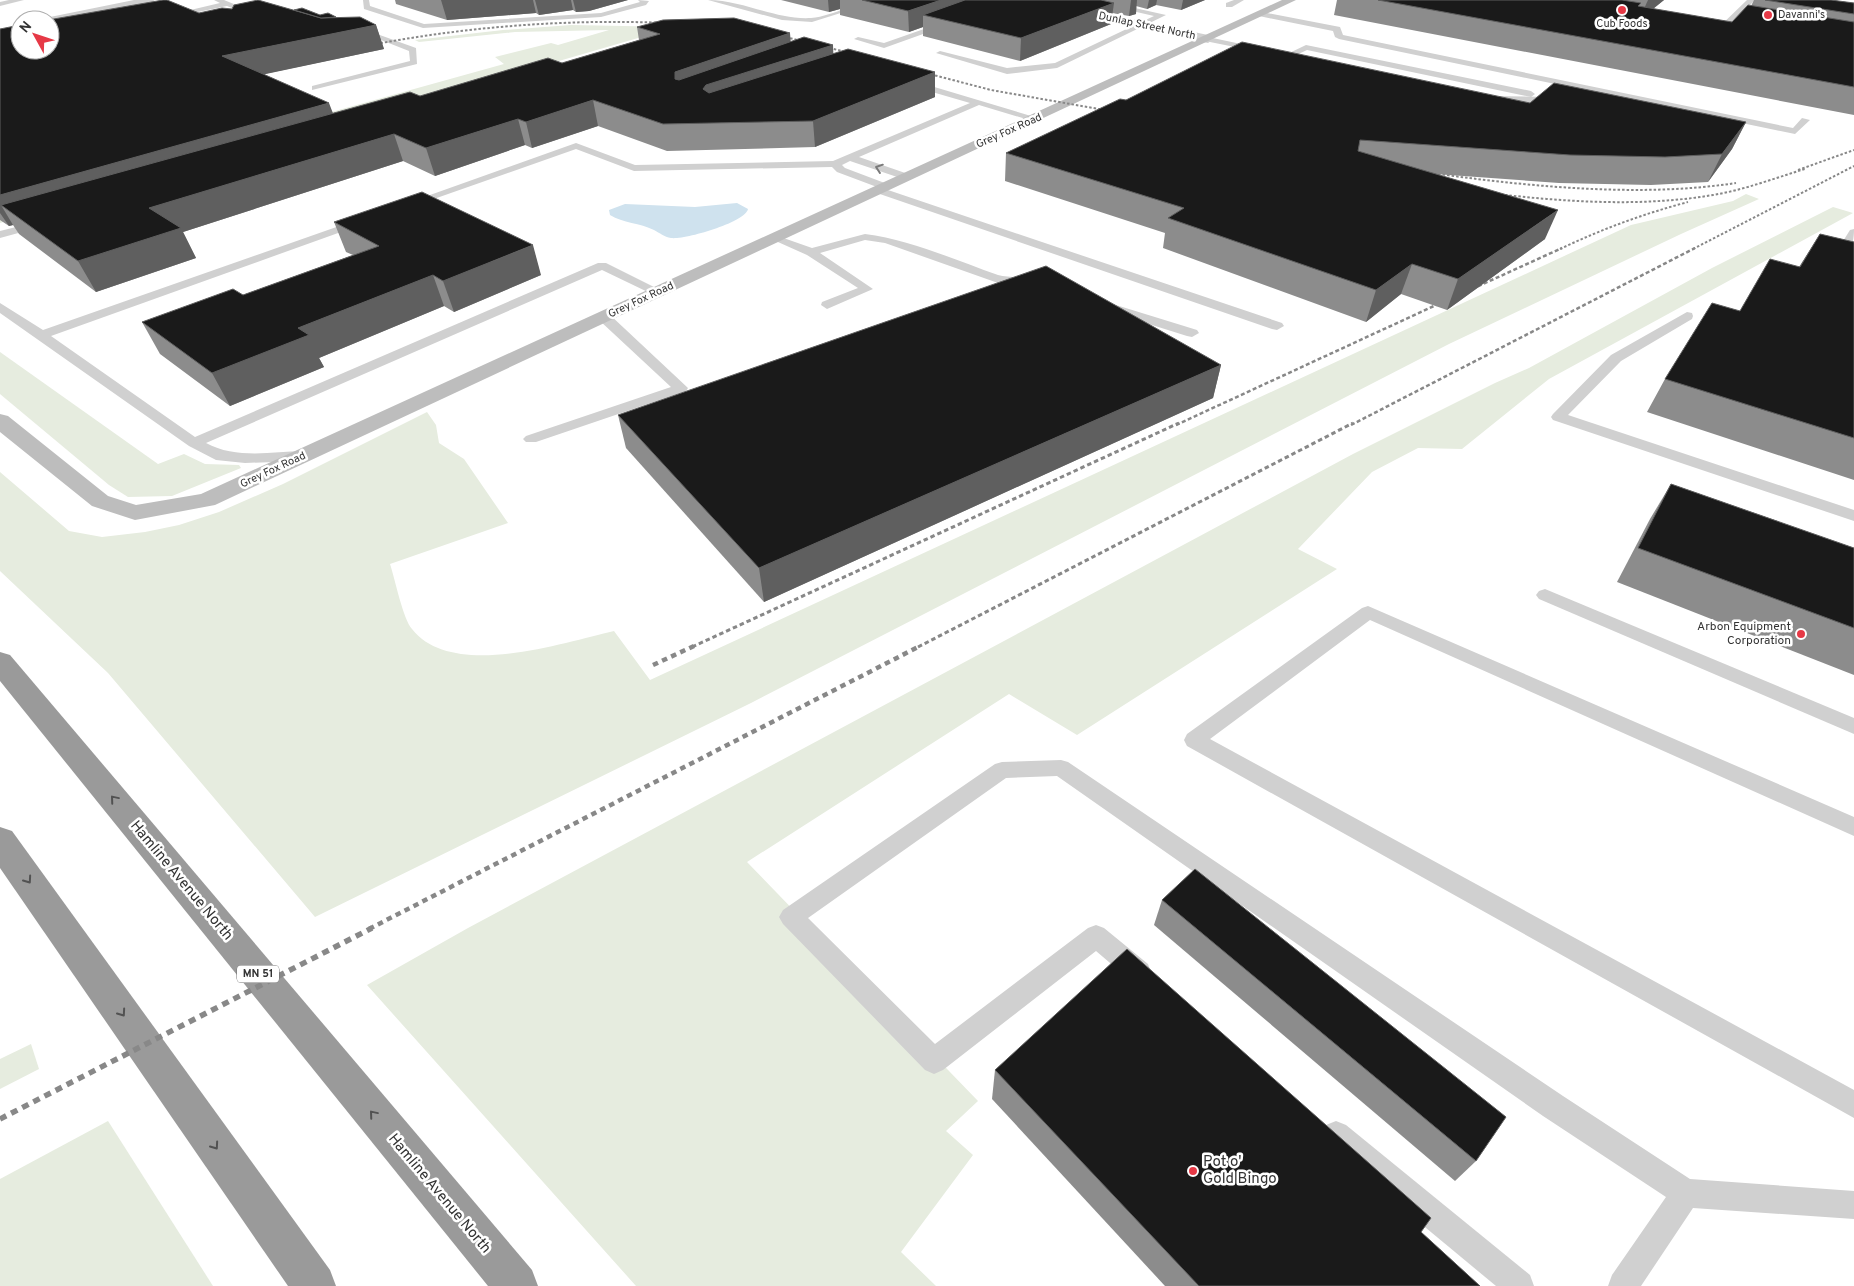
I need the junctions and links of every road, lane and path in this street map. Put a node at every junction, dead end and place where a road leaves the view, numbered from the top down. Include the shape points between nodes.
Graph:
1 (20, 0) edge
2 (150, 0) edge
3 (218, 0) edge
4 (366, 0) edge
5 (642, 0) edge
6 (712, 0) edge
7 (878, 0) edge
8 (1027, 0) edge
9 (1088, 0) edge
10 (1240, 0) edge
11 (1291, 0) edge
12 (0, 4) edge
13 (228, 4) junction
14 (1752, 4) edge
15 (1229, 5) dead end
16 (196, 10) junction
17 (1262, 14) junction
18 (213, 17) edge
19 (262, 17) edge
20 (60, 18) edge
21 (157, 19) edge
22 (956, 21) edge
23 (1728, 22) junction
24 (1738, 24) edge
25 (1144, 25) junction
26 (1701, 34) edge
27 (349, 37) edge
28 (858, 39) dead end
29 (1208, 39) junction
30 (940, 53) dead end
31 (1278, 54) junction
32 (1306, 60) edge
33 (898, 79) edge
34 (315, 88) dead end
35 (1481, 97) edge
36 (1547, 98) junction
37 (979, 102) junction
38 (1574, 104) edge
39 (1672, 105) junction
40 (1658, 113) edge
41 (1036, 119) junction
42 (1805, 120) dead end
43 (851, 158) junction
44 (835, 164) junction
45 (907, 177) junction
46 (882, 188) junction
47 (397, 209) edge
48 (370, 218) edge
49 (48, 221) edge
50 (1854, 232) edge
51 (0, 235) edge
52 (775, 238) junction
53 (810, 252) junction
54 (1838, 259) edge
55 (1037, 286) edge
56 (658, 292) junction
57 (1092, 301) edge
58 (827, 305) dead end
59 (0, 307) edge
60 (1687, 316) dead end
61 (604, 317) junction
62 (1277, 326) dead end
63 (1192, 333) dead end
64 (41, 335) junction
65 (0, 420) edge
66 (531, 439) dead end
67 (194, 444) junction
68 (304, 456) junction
69 (1854, 516) edge
70 (1544, 594) dead end
71 (0, 662) edge
72 (1854, 726) edge
73 (1854, 826) edge
74 (0, 841) edge
75 (1158, 987) edge
76 (1854, 1105) edge
77 (1319, 1121) edge
78 (1686, 1193) junction
79 (1854, 1205) edge
80 (314, 1286) edge
81 (516, 1286) edge
82 (1519, 1286) edge
83 (1623, 1286) edge

1 - 12 lane
2 - 20 street
3 - 13 lane
4 - 5 lane via 367,7 423,26 601,15 645,1
6 - 7 lane via 782,18 812,20
8 - 25 street, Dunlap Street North
9 - 25 lane via 1162,15
10 - 15 lane
11 - 17 street, Grey Fox Road
13 - 16 lane
13 - 19 lane
14 - 23 lane
16 - 18 lane
16 - 21 lane
17 - 29 street, Grey Fox Road
17 - 39 lane via 1337,29 1339,37
22 - 28 lane via 884,46
23 - 24 lane
23 - 26 lane via 1717,33
25 - 29 street, Dunlap Street North
25 - 30 lane via 1057,65 1008,71
27 - 34 lane via 377,36 392,41 413,50 414,62
29 - 31 lane
29 - 41 street, Grey Fox Road
31 - 32 lane
31 - 36 lane via 1306,47
33 - 37 lane
35 - 36 lane via 1501,101
36 - 38 lane
37 - 41 lane
37 - 43 lane
39 - 40 lane
39 - 42 lane via 1795,131
41 - 45 street, Grey Fox Road
43 - 44 lane
45 -> 43 lane
44 - 46 lane via 841,170
44 - 47 lane via 634,168 576,146
45 - 46 street, Grey Fox Road
46 - 52 street, Grey Fox Road
46 - 62 lane
48 - 64 lane
49 - 51 lane
50 - 54 lane
52 - 53 lane
52 - 56 street, Grey Fox Road
53 - 55 lane via 856,239 878,238 1002,280
53 - 58 lane via 867,289
56 - 61 street, Grey Fox Road
56 - 67 lane via 602,266
57 - 63 lane
59 - 64 lane
60 - 69 lane via 1616,358 1558,417
61 - 66 lane via 681,388
61 - 68 street, Grey Fox Road
64 - 67 lane
65 - 68 street, Grey Fox Road via 100,501 135,513 207,500
67 - 68 lane via 216,455 245,458
70 - 72 lane
81 -> 71 highway, Hamline Avenue North / MN 51
73 - 76 lane via 1368,612 1194,740
74 -> 80 highway
75 - 78 lane via 1096,936 934,1061 791,917 1002,770 1061,768 1553,1106
77 - 82 lane
78 - 79 lane
78 - 83 lane

